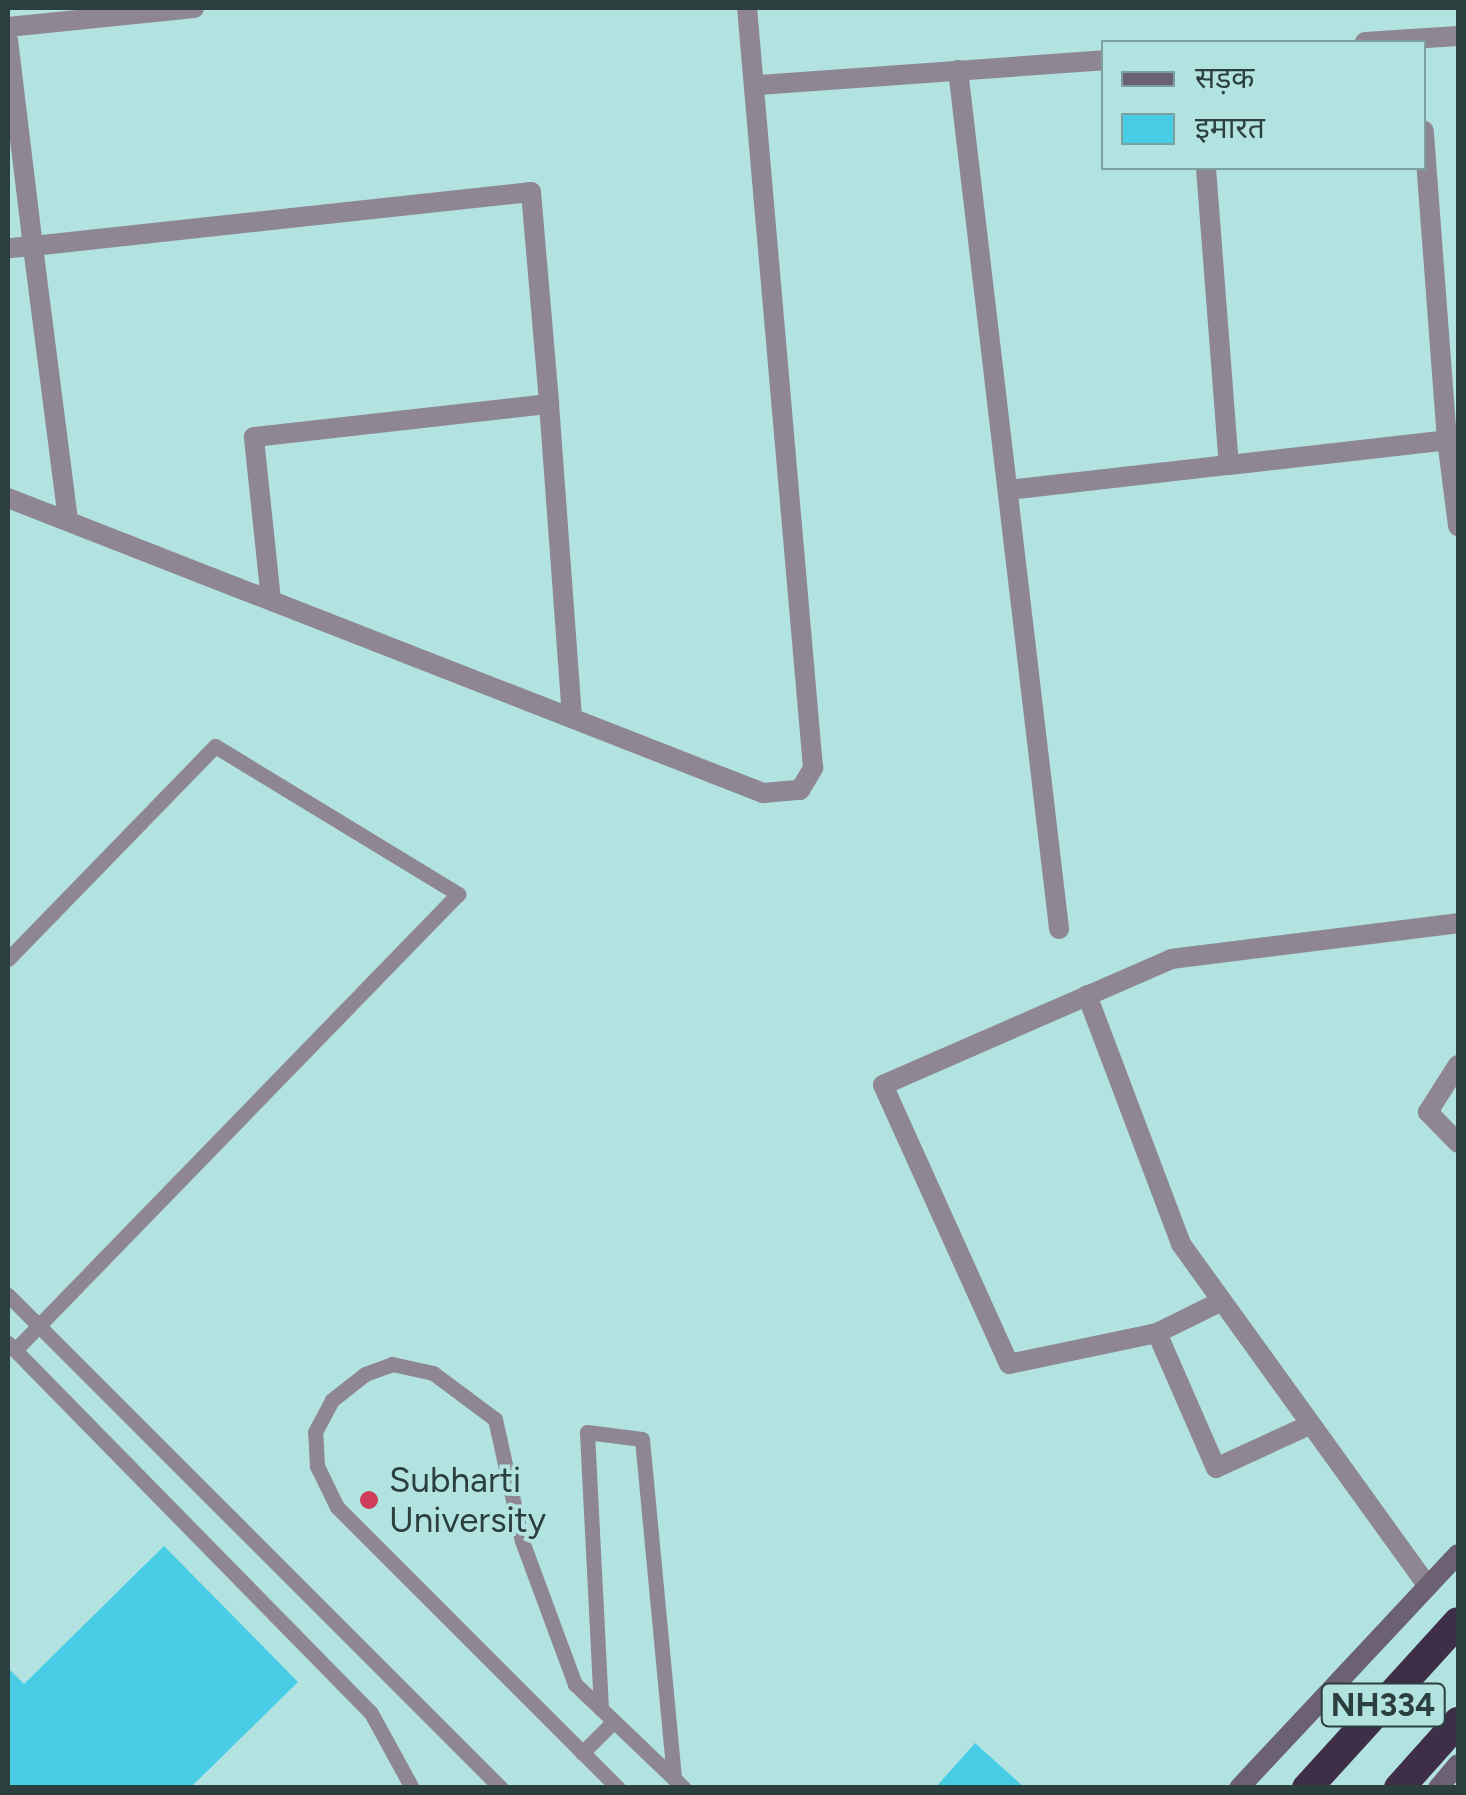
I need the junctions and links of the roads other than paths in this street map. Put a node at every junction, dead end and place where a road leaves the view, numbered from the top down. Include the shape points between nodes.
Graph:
1 (194, 8) edge
2 (748, 8) edge
3 (8, 26) edge
4 (1458, 36) edge
5 (8, 40) edge
6 (1425, 40) edge
7 (1101, 60) edge
8 (958, 70) junction
9 (759, 86) junction
10 (1426, 159) edge
11 (1206, 170) edge
12 (33, 246) junction
13 (8, 248) edge
14 (549, 404) junction
15 (1446, 440) junction
16 (1229, 465) junction
17 (1008, 490) junction
18 (8, 498) edge
19 (68, 520) junction
20 (1458, 526) edge
21 (271, 600) junction
22 (572, 718) junction
23 (1458, 923) edge
24 (1059, 930) dead end
25 (8, 959) edge
26 (1087, 995) junction
27 (1458, 1066) edge
28 (1458, 1143) edge
29 (8, 1295) edge
30 (1220, 1302) junction
31 (38, 1326) junction
32 (1157, 1334) junction
33 (11, 1347) edge
34 (1305, 1426) junction
35 (204, 1493) junction
36 (179, 1516) junction
37 (1458, 1554) edge
38 (1428, 1586) junction
39 (1458, 1622) edge
40 (601, 1709) junction
41 (614, 1721) junction
42 (1458, 1722) edge
43 (582, 1752) junction
44 (1458, 1764) edge
45 (679, 1783) edge
46 (412, 1788) edge
47 (501, 1788) edge
48 (618, 1788) edge
49 (1239, 1788) edge
50 (1306, 1788) edge
51 (1398, 1788) edge
52 (1438, 1788) edge

1 - 3 street
2 - 9 street
4 - 6 street
5 - 12 street
7 - 8 street
8 - 9 street
8 - 17 street
9 - 22 street via 813,768 800,790 763,793
10 - 15 street
11 - 16 street
12 - 13 street
12 - 14 street via 531,192
12 - 19 street
14 - 21 street via 254,437
14 - 22 street
15 - 16 street
15 - 20 street
16 - 17 street
17 - 24 street
18 - 19 street
19 - 21 street
21 - 22 street
23 - 26 street via 1171,959
25 - 31 lane via 215,746 458,894
26 - 30 street via 1181,1244
26 - 32 street via 883,1085 1009,1364
27 - 28 street via 1428,1112
29 - 31 lane
30 - 32 street
30 - 34 street
31 - 33 lane
31 - 35 lane
32 - 34 street via 1216,1468
33 - 36 lane
34 - 38 street
35 - 36 lane
35 - 47 lane
36 - 46 lane via 371,1713
37 - 38 street
38 - 49 street
39 - 50 highway, NH334
40 - 41 lane
40 - 43 lane via 575,1684 545,1609 495,1419 434,1372 392,1364 365,1374 332,1400 316,1432 317,1466 338,1507
40 - 45 lane via 587,1432 642,1440
41 - 43 lane
41 - 45 lane
42 - 51 highway, NH334
43 - 48 lane
44 - 52 street

